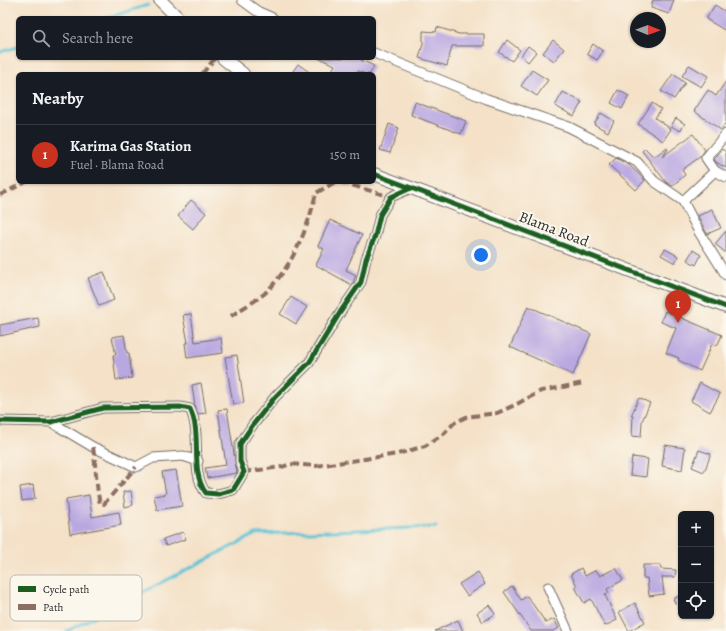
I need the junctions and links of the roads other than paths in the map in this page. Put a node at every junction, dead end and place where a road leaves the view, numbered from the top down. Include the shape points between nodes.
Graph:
1 (160, 0) edge
2 (242, 0) edge
3 (176, 16) edge
4 (269, 16) edge
5 (376, 54) edge
6 (226, 60) edge
7 (240, 72) edge
8 (726, 134) edge
9 (715, 171) junction
10 (376, 175) edge
11 (726, 177) edge
12 (411, 188) junction
13 (683, 201) junction
14 (726, 275) edge
15 (726, 307) edge
16 (0, 421) edge
17 (51, 422) junction
18 (198, 461) junction
19 (548, 587) dead end
20 (568, 631) edge

1 - 3 street
2 - 4 street
5 - 13 street via 569,127 637,162 654,182
6 - 7 street
8 - 9 street via 706,158
9 - 11 street
9 - 13 street
10 - 12 street, Blama Road
12 - 15 street, Blama Road
12 - 18 street via 391,197 380,215 361,282 309,363 276,397 240,444 240,461 244,472 237,485 233,490 218,494 206,493 198,475
13 - 14 street
16 - 17 street
17 - 18 street via 93,447 136,467 153,458 183,456
17 - 18 street via 103,408 180,406 190,409 195,419
19 - 20 street

